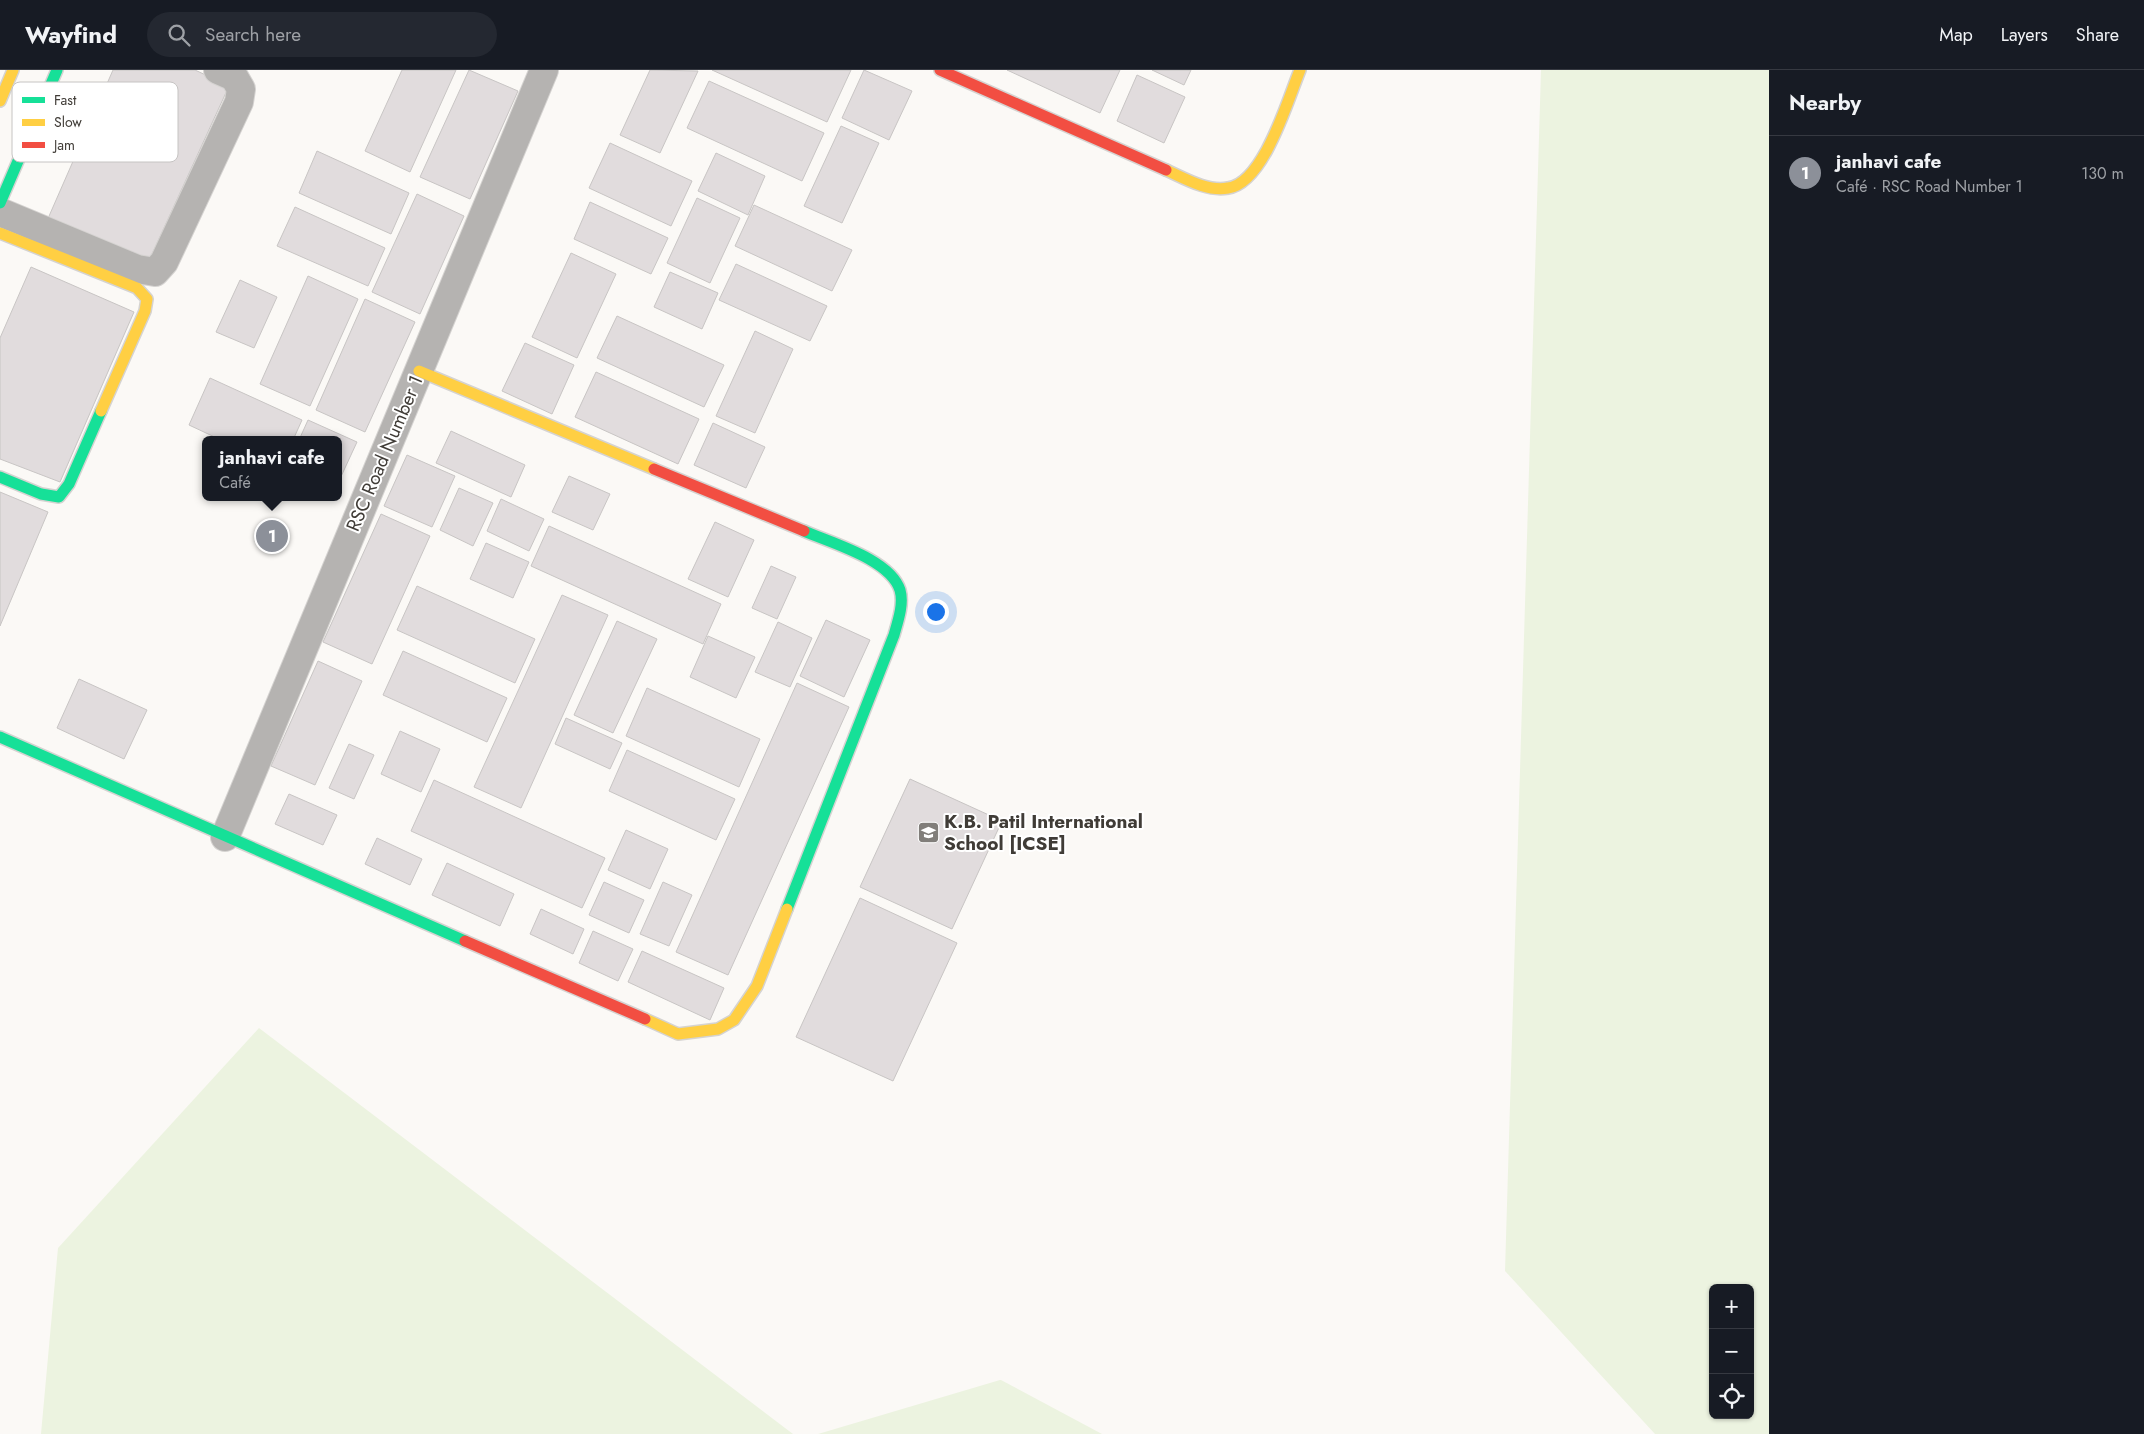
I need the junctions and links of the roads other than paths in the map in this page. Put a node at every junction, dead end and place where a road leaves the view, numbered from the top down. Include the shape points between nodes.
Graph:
1 (13, 70) edge
2 (57, 70) edge
3 (218, 70) edge
4 (544, 70) edge
5 (940, 70) edge
6 (1300, 70) edge
7 (52, 82) edge
8 (0, 101) edge
9 (18, 162) edge
10 (0, 203) edge
11 (0, 212) edge
12 (0, 234) edge
13 (419, 371) junction
14 (0, 477) edge
15 (0, 737) edge
16 (225, 837) junction

1 - 8 street
2 - 7 street
3 - 11 street via 234,77 241,89 239,102 164,262 155,272 137,269
4 - 13 street, RSC Road Number 1
5 - 6 street via 1213,188 1235,187 1249,178 1262,158
9 - 10 street
12 - 14 street via 137,288 146,299 145,311 69,484 59,497 41,494
13 - 16 street, RSC Road Number 1
13 - 16 street via 868,558 887,571 901,589 902,605 894,635 756,986 743,1011 726,1028 678,1034
15 - 16 street

